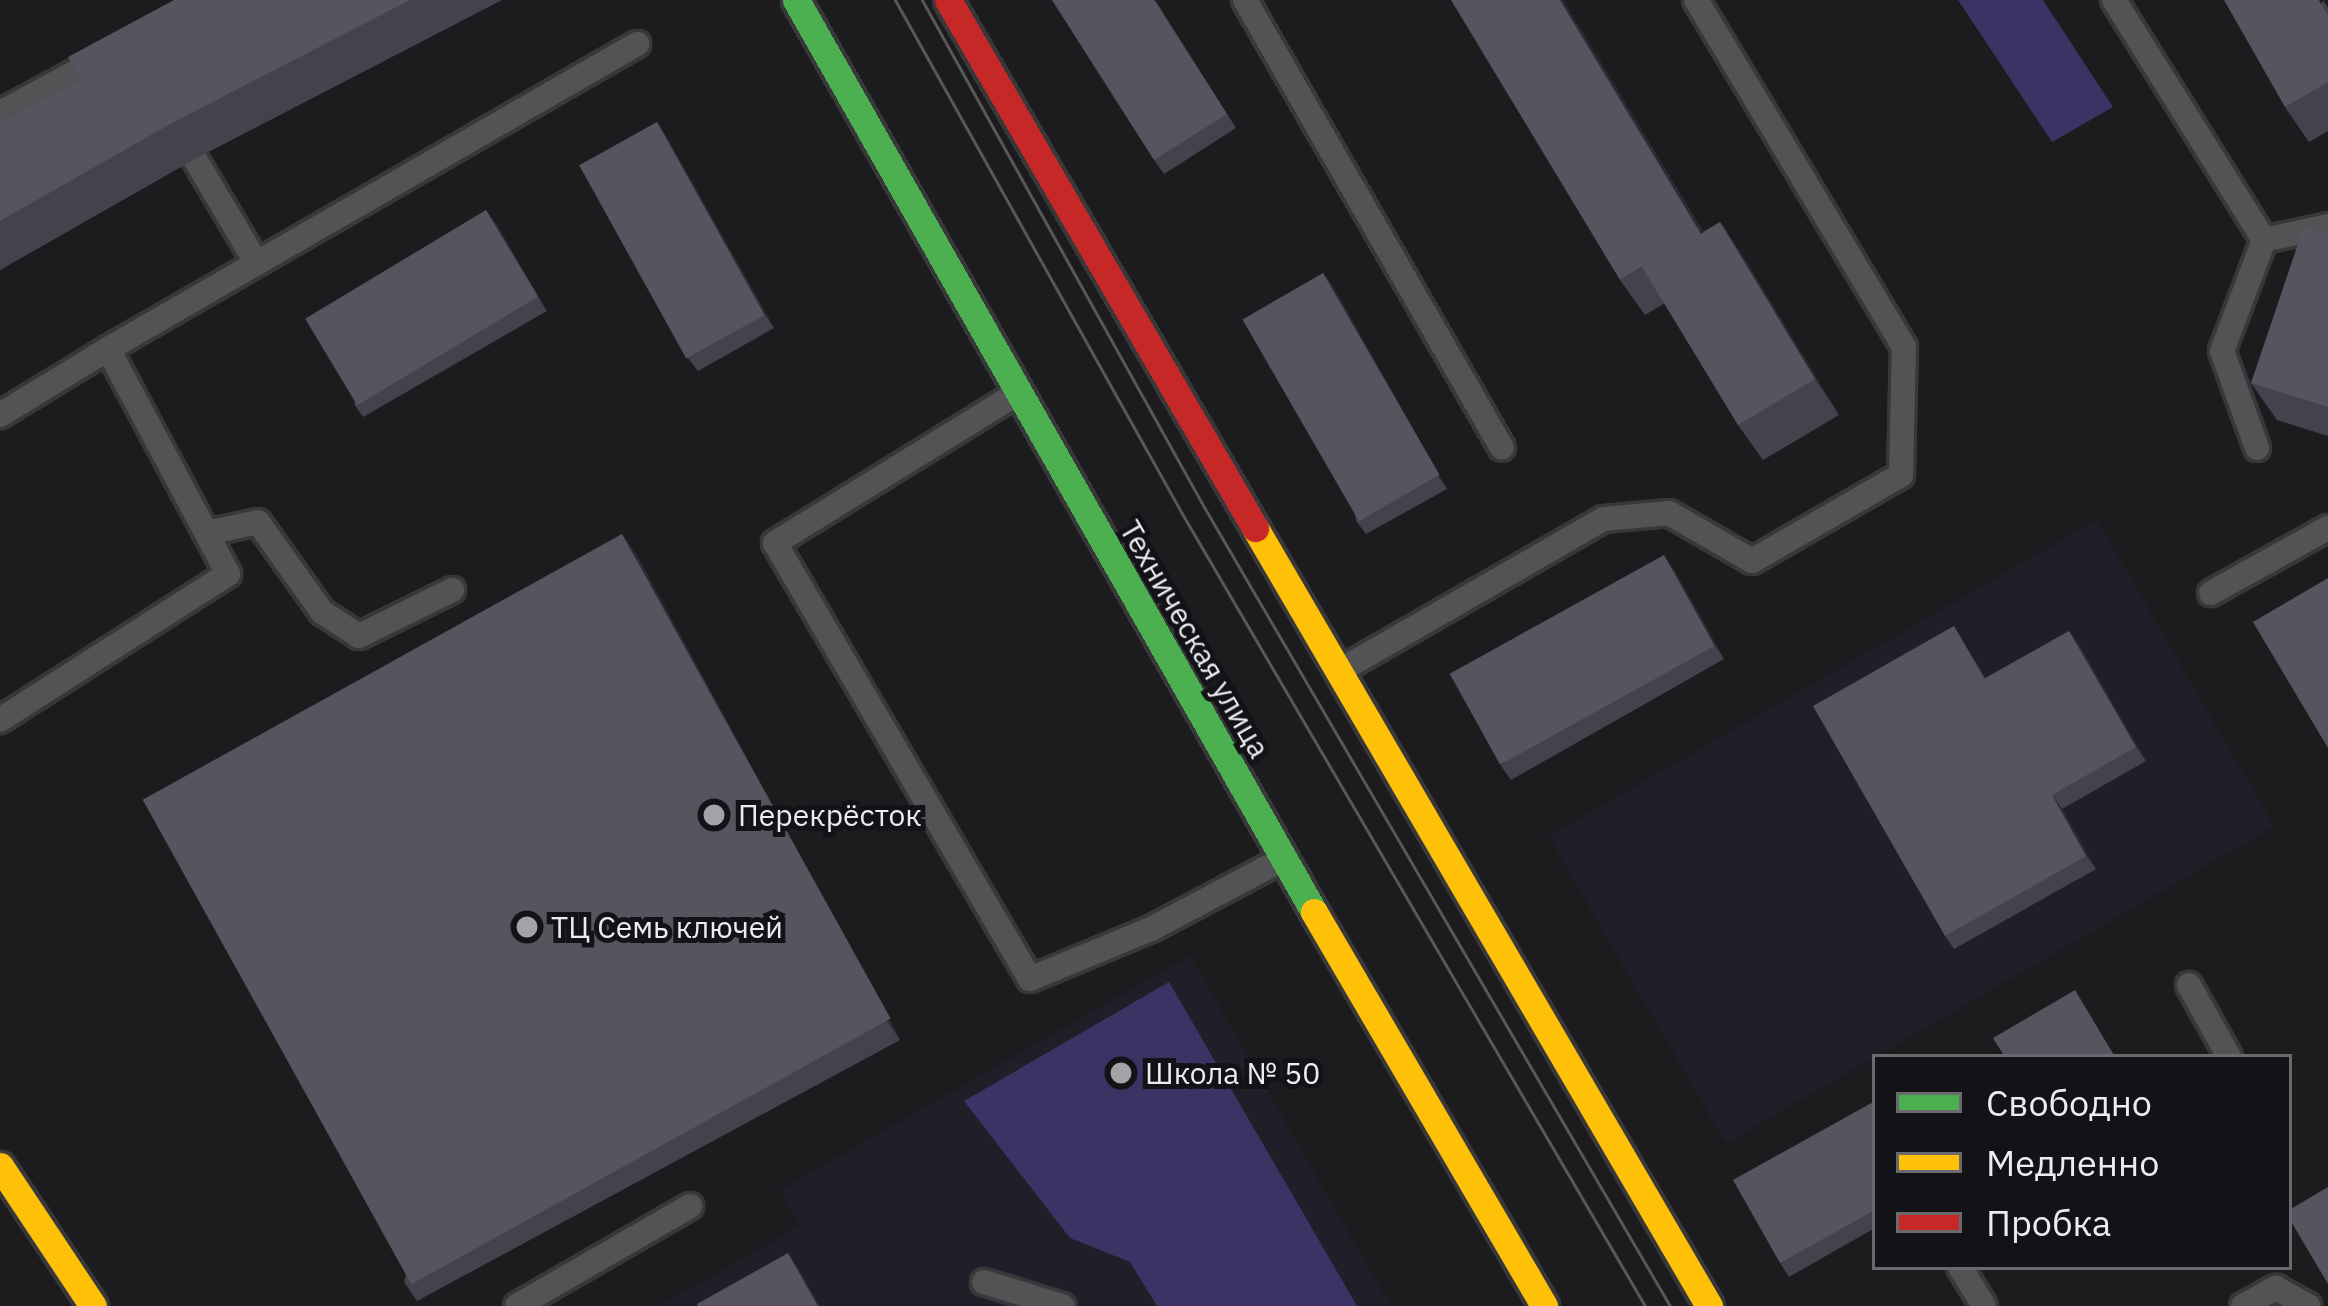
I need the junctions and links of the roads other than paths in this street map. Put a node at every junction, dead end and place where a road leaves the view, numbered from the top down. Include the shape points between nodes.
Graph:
1 (796, 0) edge
2 (947, 0) edge
3 (1245, 0) edge
4 (1696, 0) edge
5 (2114, 0) edge
6 (129, 42) edge
7 (637, 44) dead end
8 (0, 113) edge
9 (195, 159) edge
10 (2328, 226) edge
11 (2264, 240) junction
12 (256, 262) junction
13 (108, 349) junction
14 (1017, 394) junction
15 (0, 415) edge
16 (1502, 448) dead end
17 (2258, 448) edge
18 (2328, 528) edge
19 (207, 533) junction
20 (452, 590) dead end
21 (2211, 593) dead end
22 (1339, 671) junction
23 (0, 720) edge
24 (1282, 859) junction
25 (2188, 985) dead end
26 (2227, 1054) edge
27 (0, 1166) edge
28 (690, 1206) dead end
29 (1962, 1270) edge
30 (2271, 1278) edge
31 (984, 1282) dead end
32 (93, 1306) edge
33 (517, 1306) edge
34 (1063, 1306) edge
35 (1544, 1306) edge
36 (1708, 1306) edge
37 (1984, 1306) edge
38 (2243, 1306) edge
39 (2308, 1306) edge

1 - 14 street, Техническая улица
2 - 22 street
3 - 16 lane
4 - 22 lane via 1904,347 1901,475 1752,561 1670,514 1604,519
5 - 11 lane
6 - 8 lane
7 - 12 lane
9 - 12 lane
10 - 11 lane
11 - 17 lane via 2222,351
12 - 13 lane
13 - 15 lane
13 - 19 lane
14 - 24 street, Техническая улица
14 - 24 lane via 775,543 1030,979 1153,928
18 - 21 lane
19 - 20 lane via 258,522 322,612 359,636
19 - 23 lane via 228,574
22 - 36 street
24 - 35 street, Техническая улица
25 - 26 lane
27 - 32 street
28 - 33 lane
29 - 37 lane
30 - 38 lane
30 - 39 lane
31 - 34 lane

